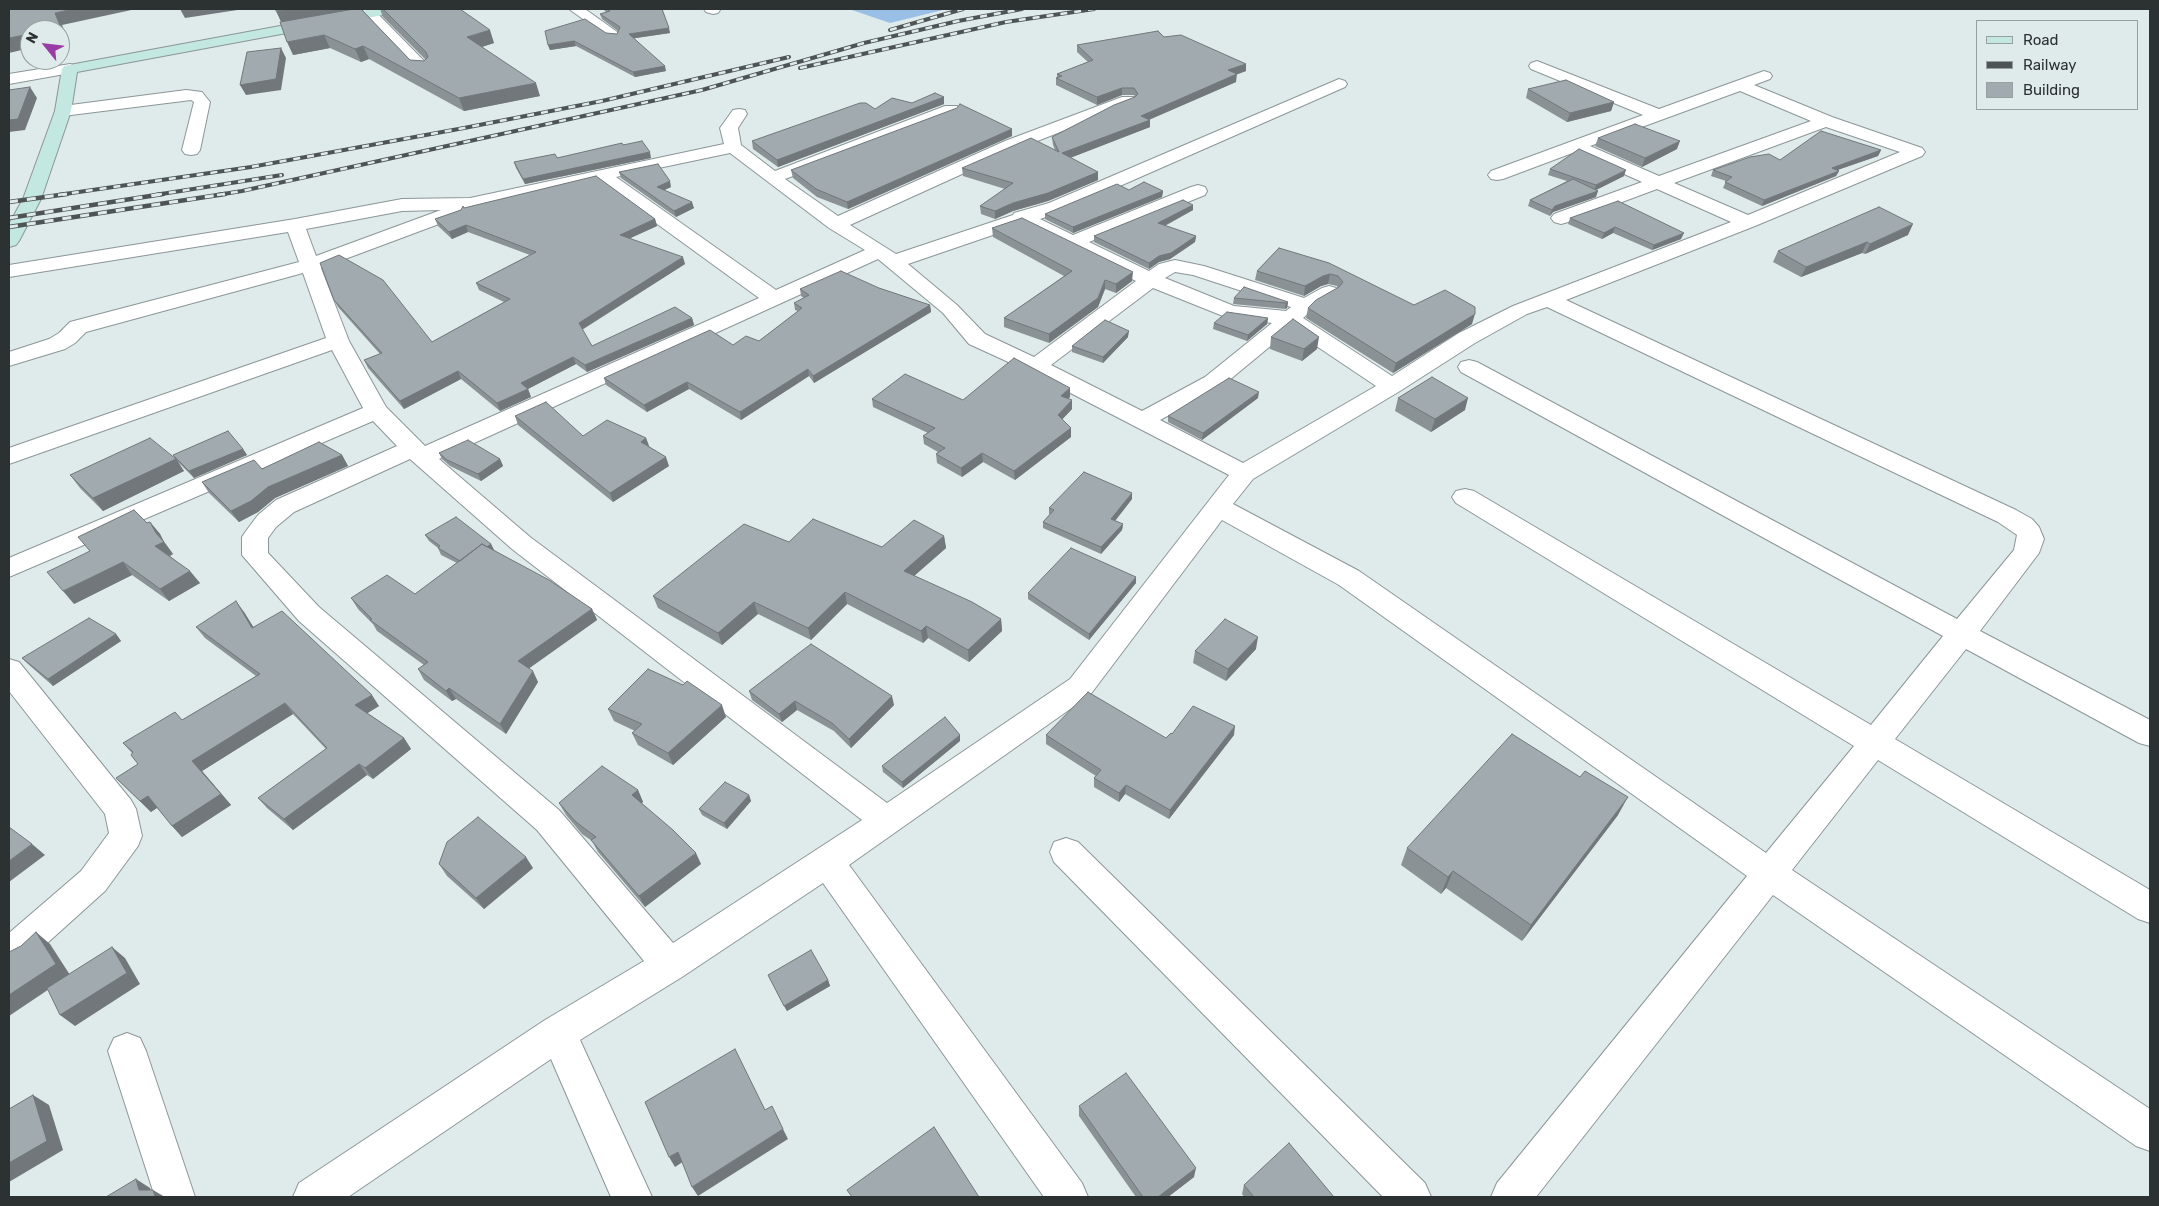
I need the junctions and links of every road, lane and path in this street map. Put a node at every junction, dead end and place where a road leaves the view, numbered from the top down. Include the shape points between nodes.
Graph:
1 (576, 9) edge
2 (380, 11) edge
3 (613, 34) edge
4 (1537, 66) dead end
5 (423, 68) edge
6 (70, 69) edge
7 (64, 70) edge
8 (70, 70) edge
9 (1764, 76) dead end
10 (9, 79) edge
11 (1339, 84) dead end
12 (1740, 85) junction
13 (1128, 100) edge
14 (951, 110) edge
15 (63, 111) junction
16 (739, 114) dead end
17 (1658, 116) junction
18 (1826, 121) junction
19 (1575, 146) junction
20 (733, 147) junction
21 (191, 150) dead end
22 (601, 175) junction
23 (1497, 175) dead end
24 (772, 178) junction
25 (1658, 182) junction
26 (1198, 191) dead end
27 (474, 204) junction
28 (1021, 217) junction
29 (1561, 218) dead end
30 (1748, 222) junction
31 (836, 224) junction
32 (295, 225) junction
33 (9, 240) edge
34 (1073, 242) junction
35 (886, 256) junction
36 (310, 266) junction
37 (9, 271) edge
38 (1151, 280) junction
39 (1328, 292) edge
40 (773, 298) junction
41 (1548, 299) junction
42 (1298, 311) junction
43 (338, 341) junction
44 (9, 359) edge
45 (1036, 366) junction
46 (1469, 367) dead end
47 (1392, 386) junction
48 (376, 411) junction
49 (1143, 420) junction
50 (418, 452) junction
51 (9, 456) edge
52 (1244, 473) junction
53 (1465, 497) dead end
54 (1218, 507) junction
55 (9, 568) edge
56 (1962, 634) junction
57 (9, 670) edge
58 (2150, 734) edge
59 (1874, 743) junction
60 (887, 821) junction
61 (1066, 852) dead end
62 (827, 862) junction
63 (1770, 874) junction
64 (2150, 908) edge
65 (9, 952) edge
66 (669, 965) junction
67 (558, 1033) junction
68 (127, 1051) dead end
69 (2150, 1132) edge
70 (175, 1197) edge
71 (313, 1197) edge
72 (632, 1197) edge
73 (1068, 1197) edge
74 (1411, 1197) edge
75 (1511, 1197) edge

1 - 3 street
2 - 5 street
2 - 6 street
4 - 17 street
7 - 10 street
8 - 15 street
9 - 12 street
11 - 28 street via 1056,207
12 - 17 street
12 - 18 street
13 - 31 street via 1011,145
14 - 24 street
15 - 21 street via 196,95 202,102
15 - 33 street via 32,199
16 - 20 street via 729,128
17 - 19 street
18 - 25 street
18 - 30 street via 1916,152
19 - 23 street
19 - 25 street
20 - 22 street
20 - 24 street
22 - 27 street
22 - 40 street
24 - 31 street
25 - 29 street
25 - 30 street
26 - 34 street
27 - 32 street via 402,205
27 - 36 street
28 - 34 street
28 - 35 street
30 - 41 street
31 - 35 street
32 - 36 street
32 - 37 street
34 - 38 street
35 - 40 street
35 - 45 street via 950,309 977,339
36 - 43 street
36 - 44 street via 78,327 56,344
38 - 42 street via 1230,312
38 - 42 street via 1166,268 1175,266 1197,270
38 - 45 street
39 - 42 street
40 - 50 street
41 - 47 street via 1467,338
41 - 56 street via 2023,526 2031,539 2026,553
42 - 47 street
42 - 49 street via 1213,382
43 - 48 street
43 - 51 street
45 - 49 street
46 - 56 street
47 - 52 street
48 - 50 street
48 - 55 street
49 - 52 street
50 - 60 street via 521,543
50 - 66 street via 285,506 267,521 255,537 255,555 309,614 548,820
52 - 54 street
53 - 59 street
54 - 60 street via 1080,687
54 - 63 street via 1349,578
56 - 58 street
56 - 59 street
57 - 65 street via 120,809 126,836 93,881
59 - 63 street
59 - 64 street
60 - 62 street
61 - 74 street
62 - 66 street
62 - 73 street
63 - 69 street
63 - 75 street
66 - 67 street
67 - 71 street
67 - 72 street
68 - 70 street

